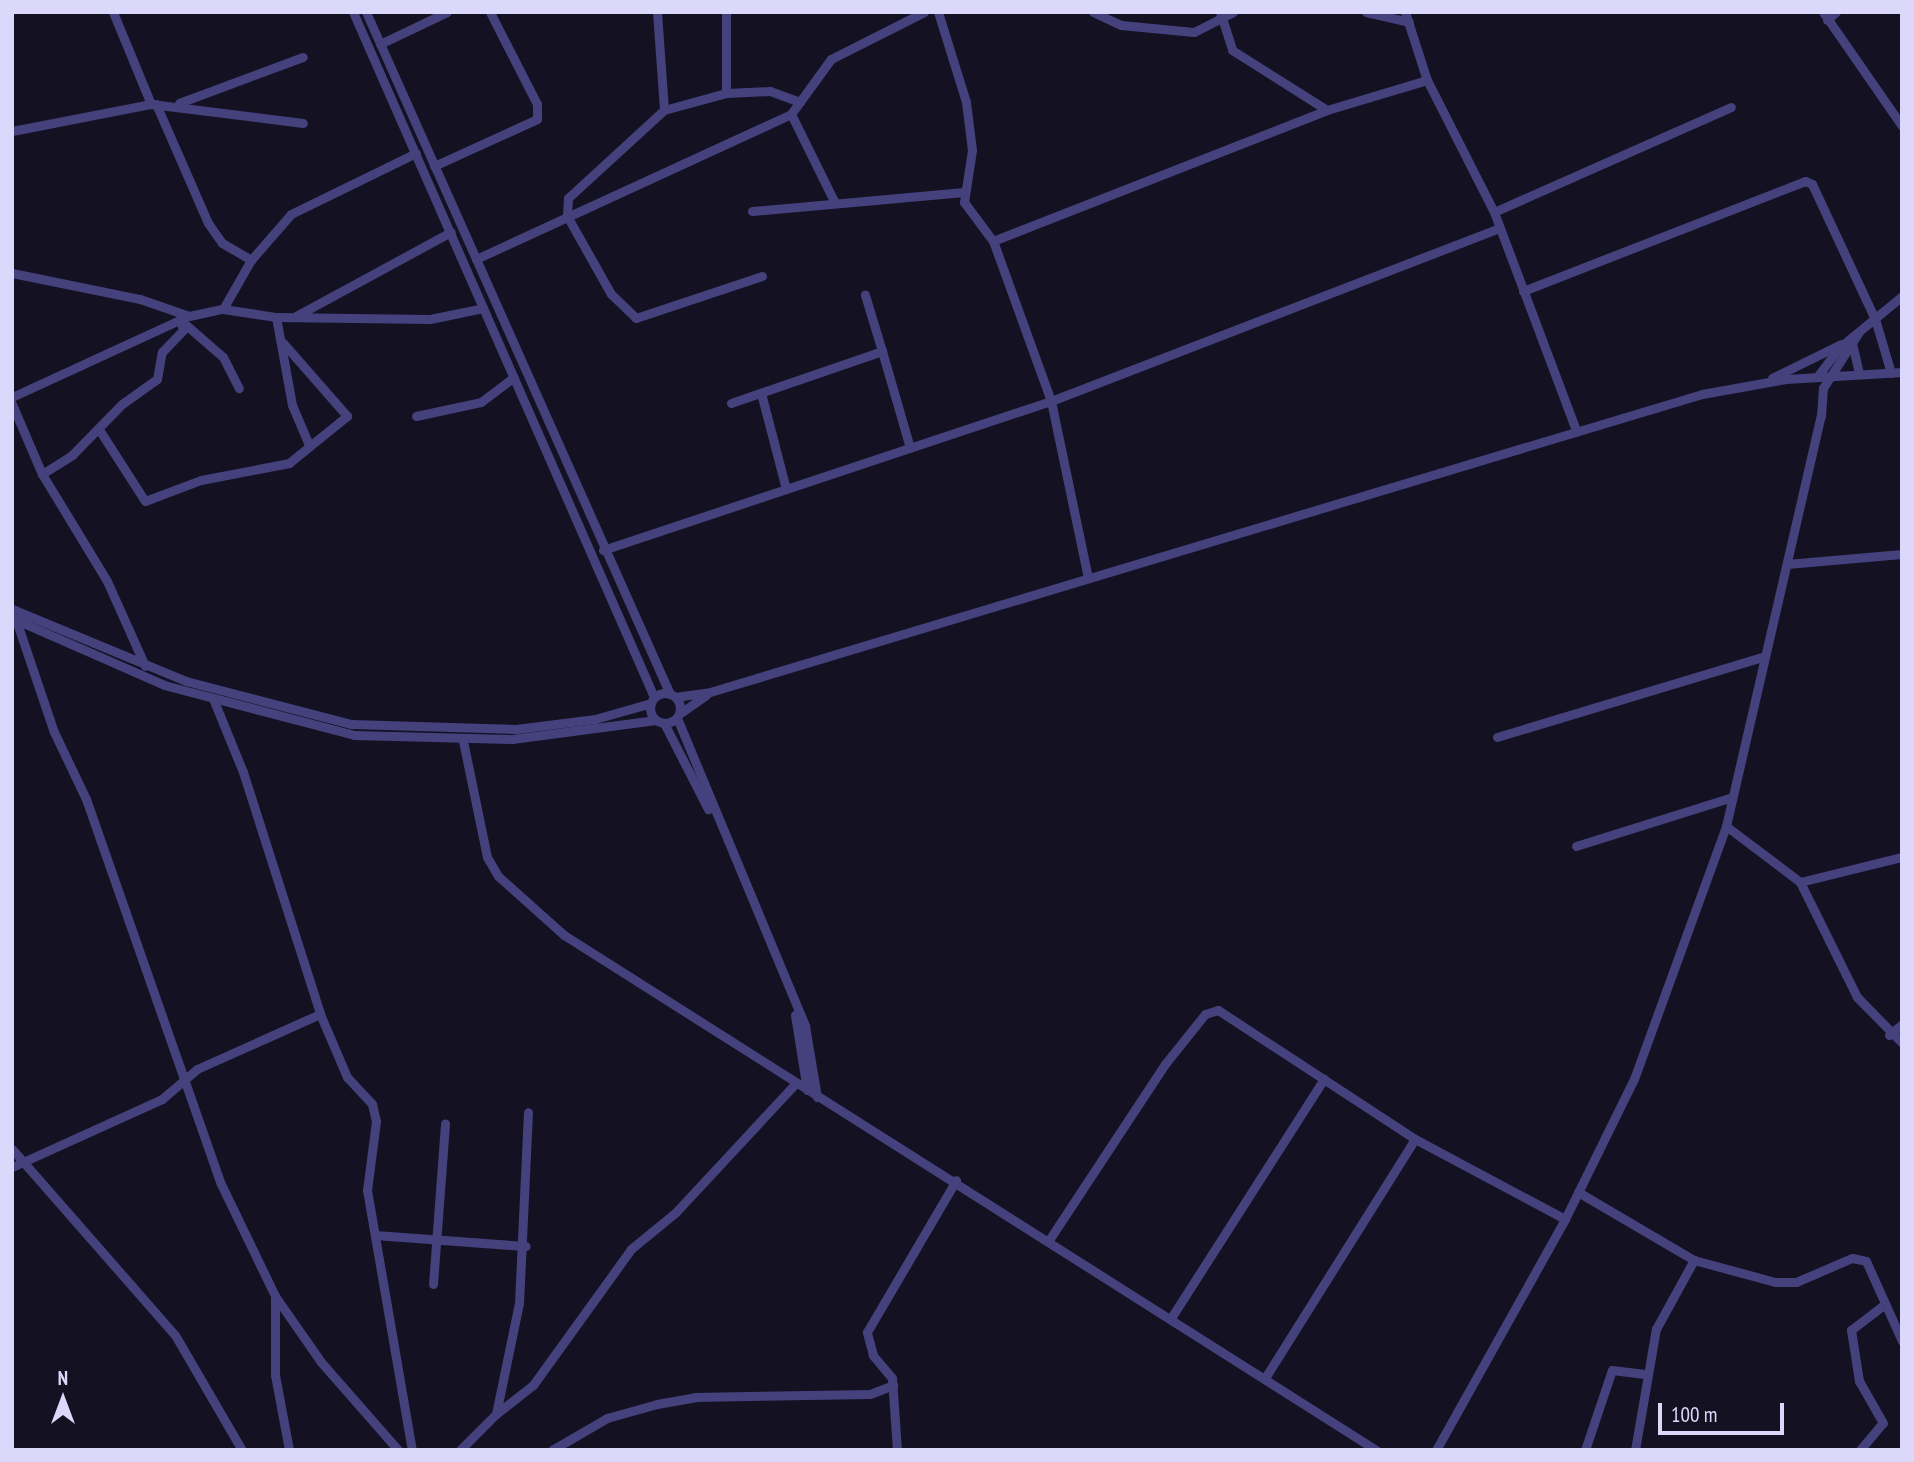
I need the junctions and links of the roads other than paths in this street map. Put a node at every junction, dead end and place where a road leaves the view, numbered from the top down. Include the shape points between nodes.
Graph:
1 (113, 12) edge
2 (353, 12) edge
3 (366, 12) edge
4 (447, 12) edge
5 (490, 12) edge
6 (657, 12) edge
7 (726, 12) edge
8 (924, 12) edge
9 (938, 12) edge
10 (1093, 12) edge
11 (1233, 12) edge
12 (1366, 12) edge
13 (1836, 12) edge
14 (1221, 16) edge
15 (1825, 16) edge
16 (1407, 17) edge
17 (380, 44) junction
18 (303, 57) dead end
19 (1426, 80) junction
20 (726, 93) junction
21 (800, 102) junction
22 (153, 104) junction
23 (174, 105) junction
24 (1731, 107) dead end
25 (664, 110) junction
26 (1327, 110) junction
27 (791, 114) junction
28 (303, 123) dead end
29 (1902, 126) edge
30 (12, 131) edge
31 (416, 153) junction
32 (434, 166) junction
33 (964, 192) junction
34 (835, 203) junction
35 (752, 211) dead end
36 (1494, 212) junction
37 (568, 216) junction
38 (1500, 228) junction
39 (451, 232) junction
40 (993, 241) junction
41 (476, 259) junction
42 (251, 260) junction
43 (12, 273) edge
44 (762, 276) dead end
45 (1523, 290) junction
46 (864, 295) dead end
47 (1902, 296) edge
48 (483, 307) junction
49 (223, 309) junction
50 (276, 317) junction
51 (295, 317) junction
52 (1875, 319) junction
53 (185, 320) junction
54 (1851, 340) junction
55 (283, 343) junction
56 (882, 351) junction
57 (1902, 372) edge
58 (1891, 373) junction
59 (1859, 374) junction
60 (1828, 375) junction
61 (1817, 376) junction
62 (514, 377) junction
63 (1765, 382) junction
64 (239, 388) dead end
65 (1823, 388) junction
66 (761, 393) junction
67 (12, 397) edge
68 (1051, 401) junction
69 (731, 403) dead end
70 (12, 404) edge
71 (416, 416) dead end
72 (1576, 430) junction
73 (100, 431) junction
74 (309, 445) junction
75 (910, 448) junction
76 (41, 474) junction
77 (786, 489) junction
78 (603, 550) junction
79 (1902, 554) edge
80 (1787, 564) junction
81 (1088, 578) junction
82 (12, 609) edge
83 (14, 619) edge
84 (1765, 656) junction
85 (145, 666) junction
86 (710, 692) junction
87 (673, 695) junction
88 (653, 700) junction
89 (214, 701) junction
90 (678, 716) junction
91 (660, 722) junction
92 (1497, 737) dead end
93 (463, 741) junction
94 (1732, 797) junction
95 (1726, 826) junction
96 (1576, 846) dead end
97 (1902, 857) edge
98 (1800, 882) junction
99 (320, 1014) junction
100 (1902, 1024) edge
101 (1889, 1035) junction
102 (1902, 1043) edge
103 (1324, 1079) junction
104 (186, 1081) junction
105 (796, 1083) junction
106 (807, 1090) junction
107 (817, 1097) junction
108 (528, 1112) dead end
109 (446, 1123) dead end
110 (1415, 1139) junction
111 (12, 1149) edge
112 (23, 1161) junction
113 (12, 1167) edge
114 (956, 1180) junction
115 (1578, 1192) junction
116 (1565, 1219) junction
117 (375, 1235) junction
118 (435, 1239) junction
119 (1049, 1240) junction
120 (526, 1246) junction
121 (1694, 1260) junction
122 (433, 1284) dead end
123 (275, 1296) junction
124 (1885, 1304) junction
125 (1171, 1318) junction
126 (1899, 1329) edge
127 (1902, 1341) edge
128 (1643, 1374) junction
129 (1265, 1378) junction
130 (893, 1385) junction
131 (496, 1414) junction
132 (242, 1450) edge
133 (289, 1450) edge
134 (398, 1450) edge
135 (412, 1450) edge
136 (460, 1450) edge
137 (552, 1450) edge
138 (897, 1450) edge
139 (1376, 1450) edge
140 (1436, 1450) edge
141 (1585, 1450) edge
142 (1635, 1450) edge
143 (1860, 1450) edge

1 - 22 street
2 - 31 street
3 - 17 street
4 - 17 street
5 - 32 street via 537,104 537,119
6 - 25 street
7 - 20 street
8 - 21 street via 831,59
9 - 33 street via 966,102 972,150
10 - 14 street via 1121,25 1185,31
11 - 14 street
12 - 16 street
13 - 15 street
14 - 26 street via 1233,50
15 - 29 street
16 - 19 street
17 - 32 street
18 - 23 street
19 - 26 street
19 - 36 street
20 - 21 street via 770,91
20 - 25 street
21 - 27 street
22 - 23 street
22 - 30 street
22 - 42 street via 208,223 222,243
23 - 28 street
24 - 36 street
25 - 37 street via 591,171 568,198
26 - 40 street
27 - 34 street
27 - 37 street
31 - 39 street
31 - 42 street via 291,214
32 - 41 street
33 - 34 street
33 - 40 street via 964,202
34 - 35 street
36 - 38 street
37 - 41 street
37 - 44 street via 611,294 636,318
38 - 45 street
38 - 68 street
39 - 48 street
39 - 51 street
40 - 68 street
41 - 78 street
42 - 49 street
43 - 53 street via 140,299
45 - 52 street via 1805,181 1812,184
45 - 72 street
46 - 56 street
47 - 52 street
48 - 51 street via 430,319
48 - 62 street
49 - 50 street
49 - 53 street
50 - 51 street
50 - 55 street
52 - 54 street
52 - 58 street
53 - 64 street via 223,357
53 - 67 street
53 - 73 street via 162,352 157,379 122,404
54 - 59 street via 1851,360
54 - 60 street
54 - 61 street
54 - 63 street
55 - 74 street via 292,405
55 - 74 street via 347,416
56 - 66 street
56 - 75 street
57 - 58 street
58 - 59 street
59 - 60 street
60 - 61 street
60 - 65 street
61 - 63 street
61 - 65 street
62 - 71 street via 481,402
62 - 88 street
63 - 72 street
65 - 80 street
66 - 69 street
66 - 77 street
68 - 75 street
68 - 81 street
70 - 76 street
72 - 81 street
73 - 74 street via 145,501 201,480 289,463
73 - 76 street
75 - 77 street
76 - 85 street via 107,582
77 - 78 street
78 - 87 street
79 - 80 street
80 - 84 street
81 - 86 street
82 - 85 street
83 - 89 street
83 - 104 street
84 - 92 street
84 - 94 street
85 - 88 street via 309,715 390,728 557,725
86 - 87 street
86 - 90 street
87 - 88 street
87 - 90 street
88 - 91 street
89 - 93 street via 354,735
89 - 99 street via 243,772
90 - 91 street
90 - 107 street via 805,1026
91 - 93 street
91 - 106 street via 790,1000 804,1044
93 - 105 street via 476,825 498,876 564,935
94 - 95 street
94 - 96 street
95 - 98 street
95 - 115 street via 1634,1079
97 - 98 street
98 - 101 street via 1857,998
99 - 104 street via 215,1060
99 - 117 street via 347,1077 374,1113 367,1189
100 - 101 street
101 - 102 street
103 - 110 street
103 - 119 street via 1225,1014 1210,1011 1165,1063
103 - 125 street
104 - 112 street via 162,1099
104 - 123 street via 219,1182
105 - 106 street
105 - 131 street via 676,1212 631,1249 533,1385
106 - 107 street
107 - 114 street
108 - 120 street
109 - 118 street
110 - 116 street
110 - 129 street
111 - 112 street
112 - 113 street
112 - 132 street via 175,1335
114 - 119 street
114 - 130 street via 870,1320 869,1345
115 - 116 street
115 - 121 street
116 - 140 street
117 - 118 street
117 - 135 street
118 - 120 street
118 - 122 street
119 - 125 street
120 - 131 street
121 - 124 street via 1783,1284 1859,1259 1866,1261
121 - 128 street via 1656,1329
123 - 133 street via 275,1375
123 - 134 street via 321,1362
124 - 126 street
124 - 143 street via 1852,1330 1858,1381 1883,1423
125 - 129 street
126 - 127 street
128 - 141 street via 1612,1370
128 - 142 street
129 - 139 street
130 - 137 street via 870,1394 695,1397 657,1404 607,1418
130 - 138 street via 890,1418
131 - 136 street

